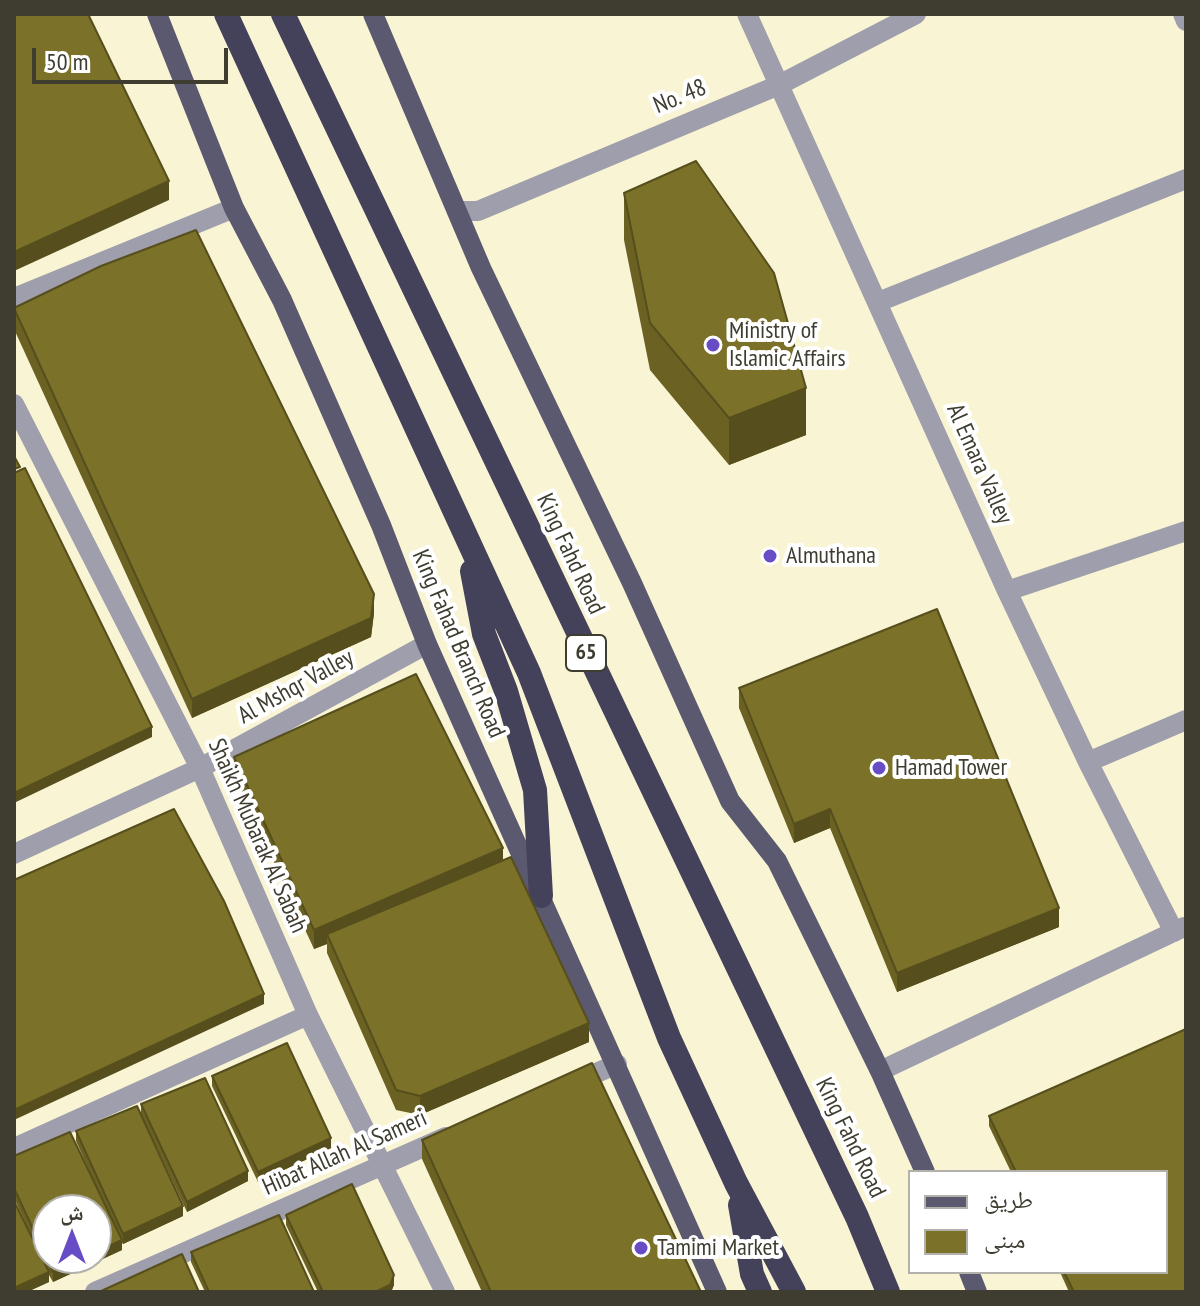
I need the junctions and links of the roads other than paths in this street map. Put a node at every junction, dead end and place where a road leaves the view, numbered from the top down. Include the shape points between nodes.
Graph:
1 (157, 14) edge
2 (226, 14) edge
3 (283, 14) edge
4 (373, 14) edge
5 (747, 14) edge
6 (916, 14) edge
7 (1183, 14) edge
8 (1186, 21) edge
9 (779, 85) junction
10 (1186, 179) edge
11 (234, 208) junction
12 (457, 211) junction
13 (14, 298) edge
14 (878, 302) junction
15 (14, 404) edge
16 (1186, 531) edge
17 (466, 537) junction
18 (1007, 591) junction
19 (427, 644) junction
20 (1186, 720) edge
21 (1088, 762) junction
22 (200, 768) junction
23 (14, 854) edge
24 (541, 896) junction
25 (1180, 929) edge
26 (308, 1015) junction
27 (617, 1064) junction
28 (880, 1071) junction
29 (558, 1089) edge
30 (470, 1127) edge
31 (14, 1148) edge
32 (382, 1164) junction
33 (924, 1170) edge
34 (736, 1183) junction
35 (95, 1292) edge
36 (445, 1292) edge
37 (717, 1292) edge
38 (760, 1292) edge
39 (794, 1292) edge
40 (888, 1292) edge

1 - 11 main road, King Fahad Branch Road
2 - 17 highway, 65
3 - 40 highway, King Fahd Road / 65 via 850,1202
4 - 12 main road
5 - 9 street, Al Emara Valley
6 - 9 street, No. 48
7 - 8 street
9 - 12 street, No. 48 via 478,211
9 - 14 street, Al Emara Valley
10 - 14 street
11 - 13 street
11 - 19 main road, King Fahad Branch Road via 288,313
12 - 28 main road via 730,801 777,861
14 - 18 street, Al Emara Valley
15 - 22 street, Shaikh Mubarak Al Sabah
16 - 18 street
17 - 24 highway via 484,634 535,790
17 - 34 highway, 65 via 529,673 669,1038
18 - 21 street, Al Emara Valley
19 - 22 street, Al Mshqr Valley
19 - 24 main road, King Fahad Branch Road
20 - 21 street
21 - 25 street, Al Emara Valley
22 - 23 street, Al Mshqr Valley
22 - 26 street, Shaikh Mubarak Al Sabah
24 - 27 main road, King Fahad Branch Road
25 - 28 street
26 - 31 street
26 - 32 street, Shaikh Mubarak Al Sabah
27 - 29 street
27 - 37 main road, King Fahad Branch Road
28 - 33 main road
30 - 32 street, Hibat Allah Al Sameri
32 - 35 street, Hibat Allah Al Sameri
32 - 36 street, Shaikh Mubarak Al Sabah
34 - 38 highway
34 - 39 highway, 65

